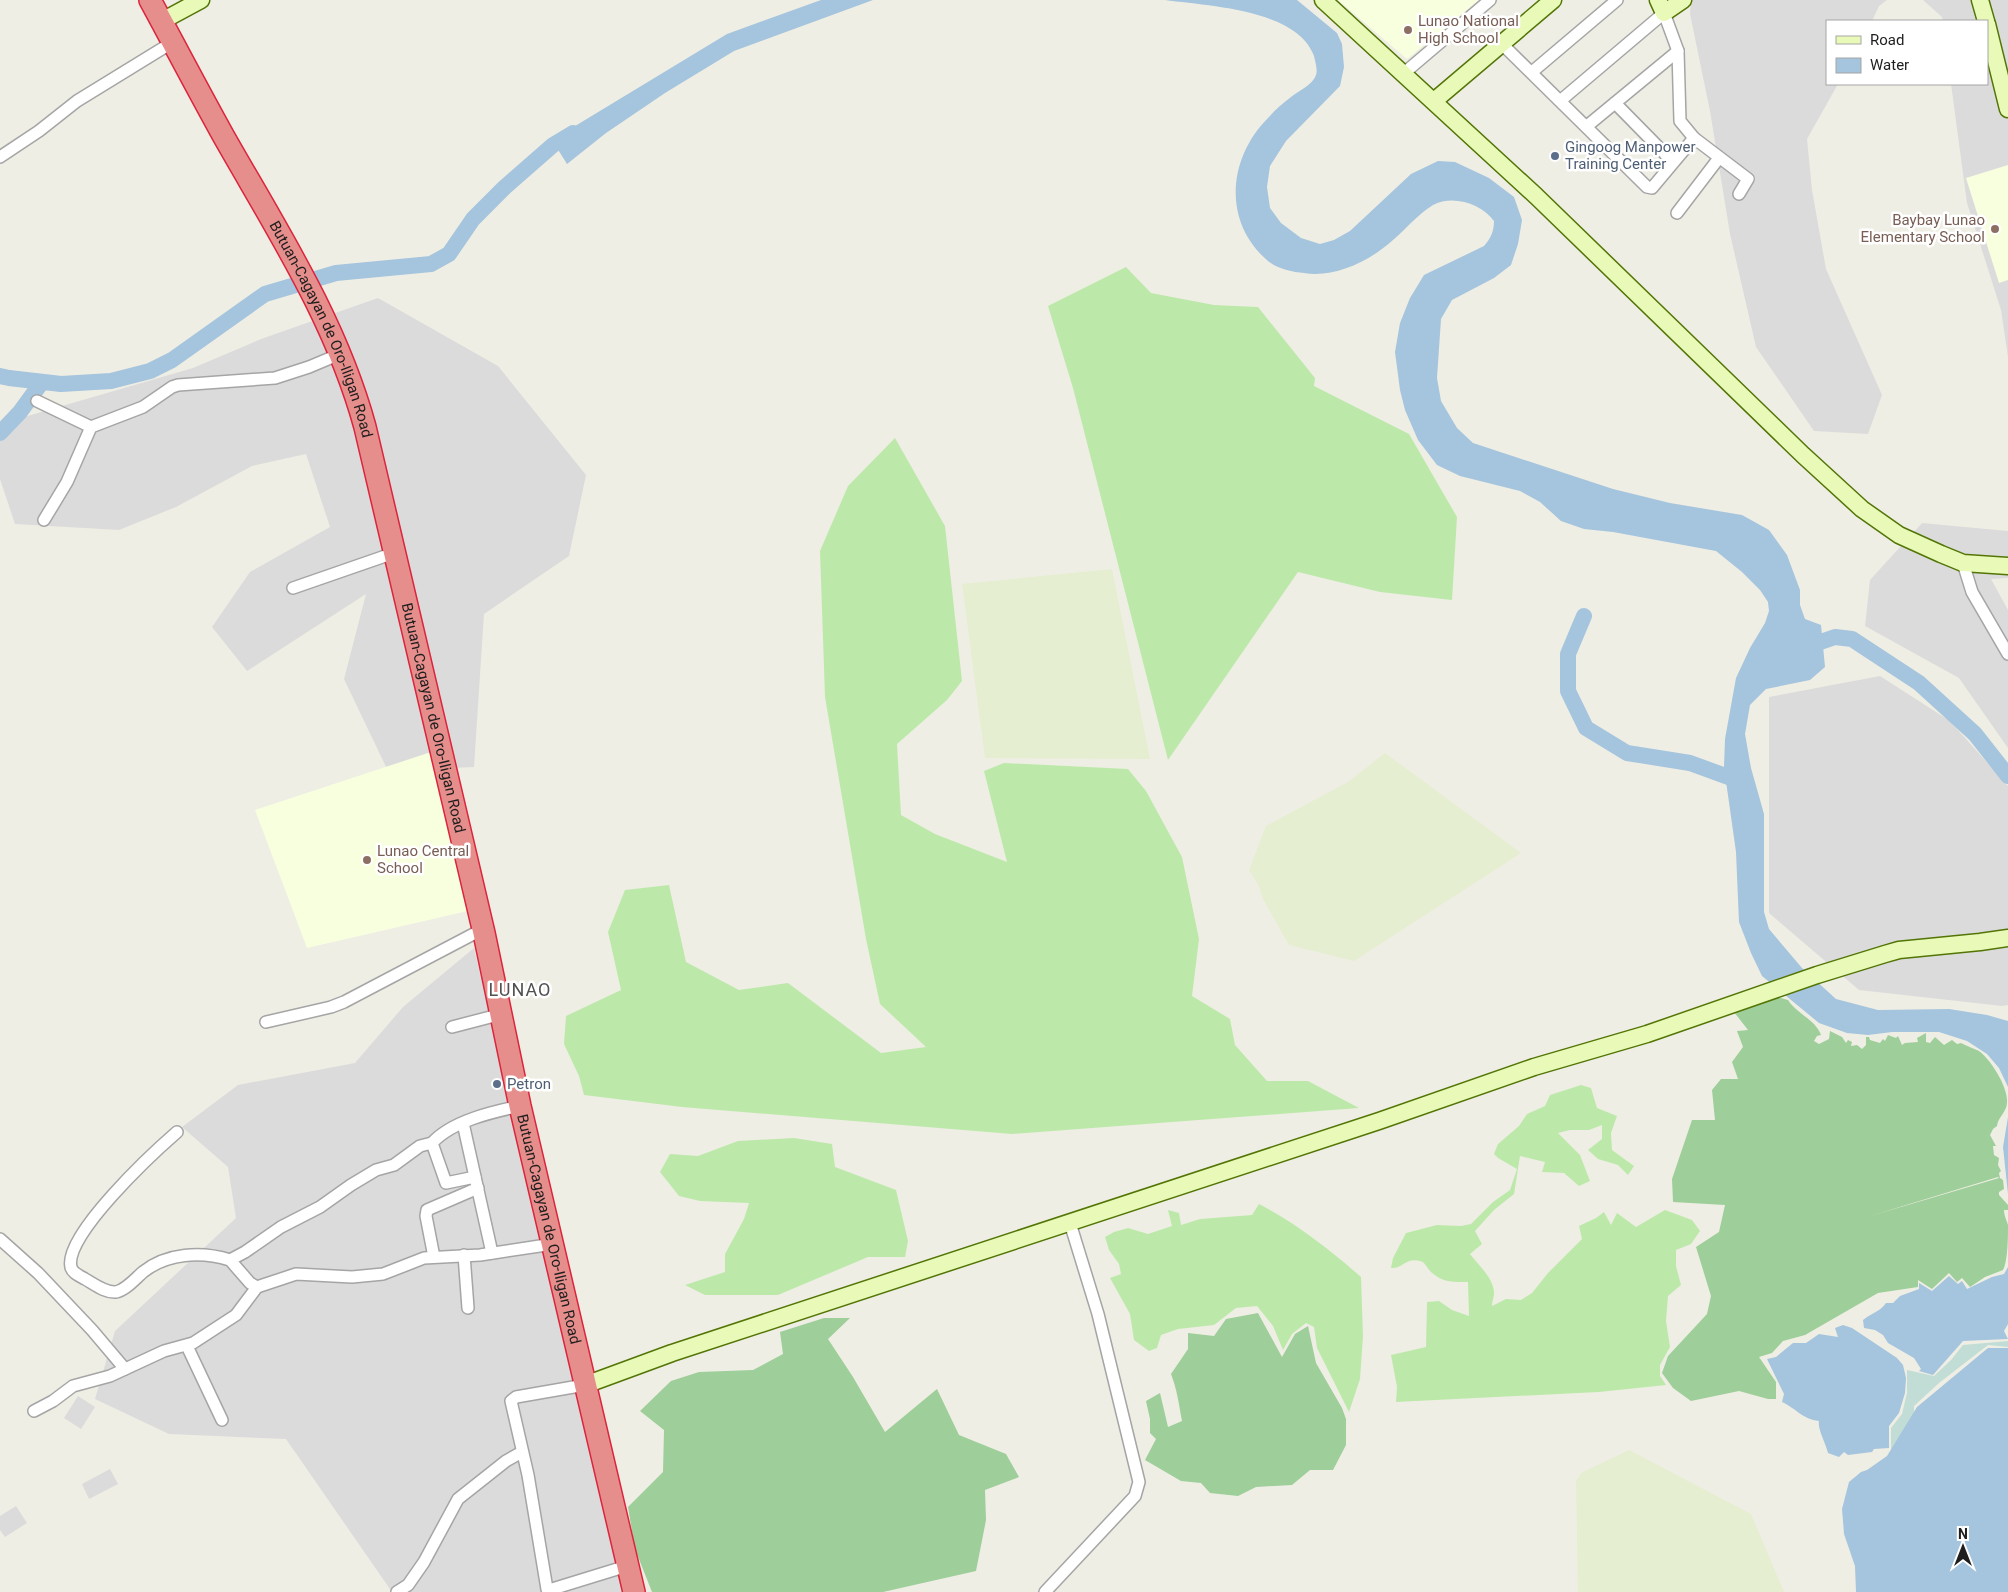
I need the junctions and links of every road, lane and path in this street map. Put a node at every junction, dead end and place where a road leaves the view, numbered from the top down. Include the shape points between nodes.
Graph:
1 (150, 0) edge
2 (200, 0) edge
3 (1323, 0) edge
4 (1490, 0) edge
5 (1553, 0) edge
6 (1617, 0) edge
7 (1683, 0) edge
8 (1980, 0) edge
9 (1661, 7) edge
10 (1985, 20) edge
11 (162, 22) junction
12 (1988, 30) edge
13 (173, 42) junction
14 (1502, 44) junction
15 (1678, 52) junction
16 (1532, 72) junction
17 (1404, 74) junction
18 (1434, 100) junction
19 (1560, 100) junction
20 (1615, 103) junction
21 (2008, 109) edge
22 (1586, 126) junction
23 (1694, 138) junction
24 (0, 156) edge
25 (1719, 158) junction
26 (1674, 162) junction
27 (1738, 194) dead end
28 (1677, 213) dead end
29 (340, 354) junction
30 (37, 401) dead end
31 (90, 428) junction
32 (44, 520) dead end
33 (394, 553) junction
34 (1963, 562) junction
35 (2008, 566) edge
36 (293, 588) dead end
37 (2008, 654) edge
38 (483, 929) junction
39 (2008, 938) edge
40 (502, 1014) junction
41 (266, 1022) dead end
42 (452, 1026) dead end
43 (520, 1106) junction
44 (463, 1123) junction
45 (177, 1132) dead end
46 (432, 1143) junction
47 (477, 1182) junction
48 (1070, 1223) junction
49 (0, 1239) edge
50 (553, 1244) junction
51 (492, 1253) junction
52 (464, 1255) junction
53 (434, 1257) junction
54 (230, 1260) junction
55 (257, 1288) junction
56 (468, 1308) dead end
57 (187, 1346) junction
58 (125, 1369) junction
59 (585, 1385) junction
60 (34, 1411) dead end
61 (222, 1420) dead end
62 (522, 1452) junction
63 (627, 1566) junction
64 (397, 1592) edge
65 (634, 1592) edge
66 (1045, 1592) edge

1 - 11 highway, Butuan-Cagayan de Oro-Iligan Road
2 - 11 street
3 - 17 street
4 - 17 street
5 - 14 street
6 - 16 street
7 - 9 street
8 - 10 street
9 - 15 street
9 - 19 street
11 - 13 highway, Butuan-Cagayan de Oro-Iligan Road
12 - 21 street
13 - 24 street via 77,101
13 - 29 highway, Butuan-Cagayan de Oro-Iligan Road via 283,237 330,327
14 - 16 street
14 - 18 street
15 - 20 street
15 - 23 street via 1679,116 1681,125
16 - 19 street
17 - 18 street
18 - 34 street via 1862,509 1899,534
19 - 22 street
20 - 22 street
20 - 26 street
22 - 26 street via 1647,187 1652,188
23 - 25 street
23 - 26 street
25 - 27 street via 1748,179
25 - 28 street
29 - 31 street via 275,378 178,385 143,407
29 - 33 highway, Butuan-Cagayan de Oro-Iligan Road via 355,389
30 - 31 street
31 - 32 street via 67,482
33 - 36 street
33 - 38 highway, Butuan-Cagayan de Oro-Iligan Road
34 - 35 street
34 - 37 street via 1972,592
38 - 40 highway, Butuan-Cagayan de Oro-Iligan Road
38 - 41 street via 344,1002
39 - 48 street via 1900,950 1777,988 1647,1034 1534,1067 1379,1122
40 - 42 street
40 - 43 highway, Butuan-Cagayan de Oro-Iligan Road
43 - 44 street via 493,1111
43 - 50 highway, Butuan-Cagayan de Oro-Iligan Road
44 - 46 street via 441,1134
44 - 47 street
45 - 54 street via 91,1220 74,1248 71,1267 75,1273 108,1292 116,1292 151,1267 172,1258 196,1254
46 - 47 street via 446,1183
46 - 54 street via 416,1148 394,1165 376,1170
47 - 51 street
47 - 53 street via 427,1210
48 - 59 street via 672,1353
48 - 66 street via 1098,1314 1139,1482 1135,1496
49 - 58 street via 38,1273
50 - 51 street
50 - 59 highway, Butuan-Cagayan de Oro-Iligan Road
51 - 52 street
52 - 53 street
52 - 56 street
53 - 55 street via 415,1260 383,1274 352,1277 296,1274
54 - 55 street
55 - 57 street via 236,1316
57 - 58 street via 164,1351
57 - 61 street
58 - 60 street via 73,1386
59 - 62 street via 513,1399 511,1404
59 - 63 highway, Butuan-Cagayan de Oro-Iligan Road
62 - 63 street via 547,1590
62 - 64 street via 458,1499 424,1562 408,1585
63 - 65 highway, Butuan-Cagayan de Oro-Iligan Road

